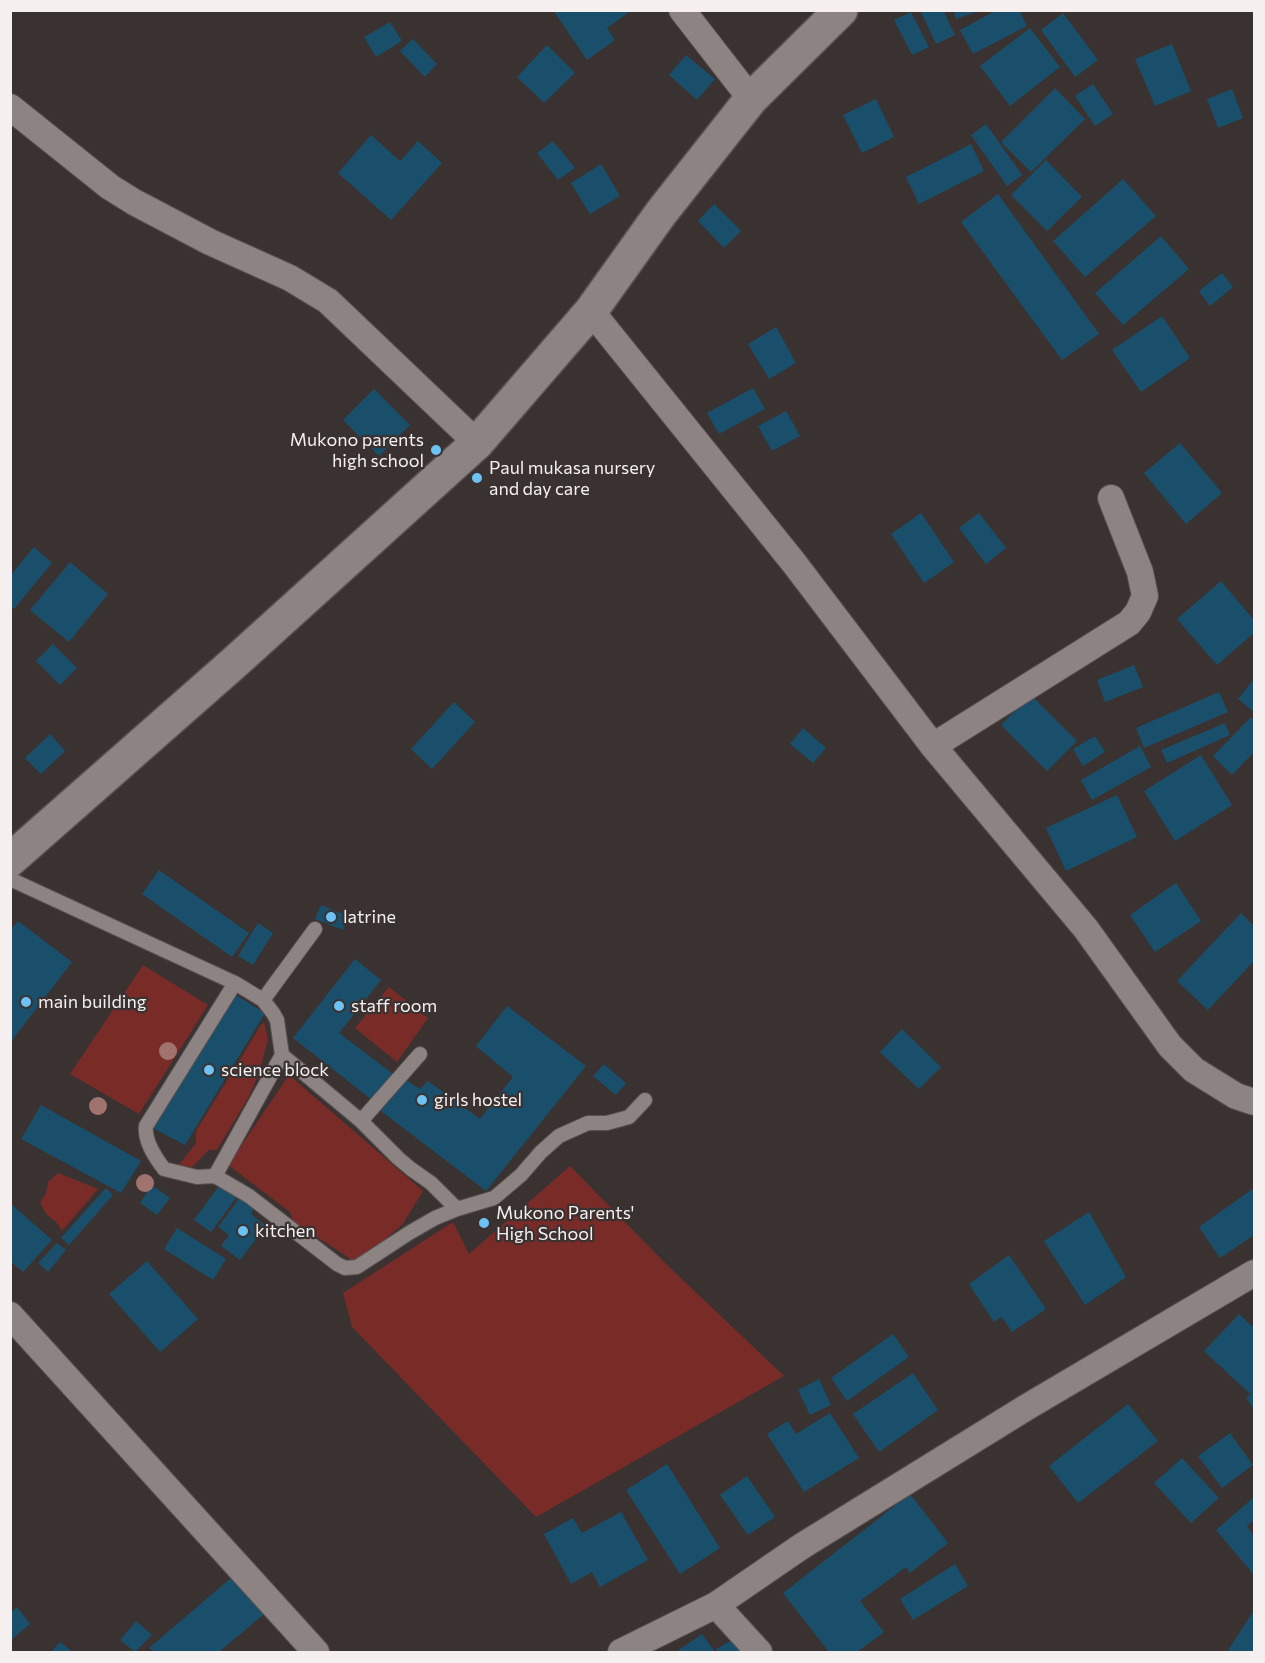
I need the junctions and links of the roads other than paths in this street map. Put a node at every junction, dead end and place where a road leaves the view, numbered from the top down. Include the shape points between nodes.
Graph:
1 (682, 10) edge
2 (841, 10) edge
3 (751, 99) junction
4 (10, 107) edge
5 (591, 311) junction
6 (477, 443) junction
7 (1111, 498) dead end
8 (933, 746) junction
9 (10, 860) edge
10 (10, 879) edge
11 (315, 929) dead end
12 (236, 983) junction
13 (262, 1000) junction
14 (420, 1054) dead end
15 (282, 1055) junction
16 (645, 1100) dead end
17 (1254, 1102) edge
18 (361, 1120) junction
19 (215, 1176) junction
20 (457, 1209) junction
21 (1254, 1273) edge
22 (10, 1315) edge
23 (717, 1605) junction
24 (316, 1653) edge
25 (621, 1653) edge
26 (759, 1653) edge

1 - 3 street
2 - 3 street
3 - 5 street via 661,213
4 - 6 street via 126,197 210,242 290,278 328,301
5 - 6 street
5 - 8 street via 794,563
6 - 9 street
7 - 8 street via 1140,572 1145,596 1138,612 1129,623
8 - 17 street via 1086,929 1170,1046 1194,1070 1236,1096
10 - 12 lane
11 - 13 lane
12 - 13 lane
12 - 19 lane via 146,1126 145,1135 164,1169 197,1177
13 - 15 lane via 277,1020
14 - 18 lane
15 - 18 lane
15 - 19 lane
16 - 20 lane via 629,1117 588,1123 559,1136 494,1198
18 - 20 lane
19 - 20 lane via 249,1196 345,1268 357,1267 409,1233
21 - 23 street via 802,1546
22 - 24 street
23 - 25 street
23 - 26 street

